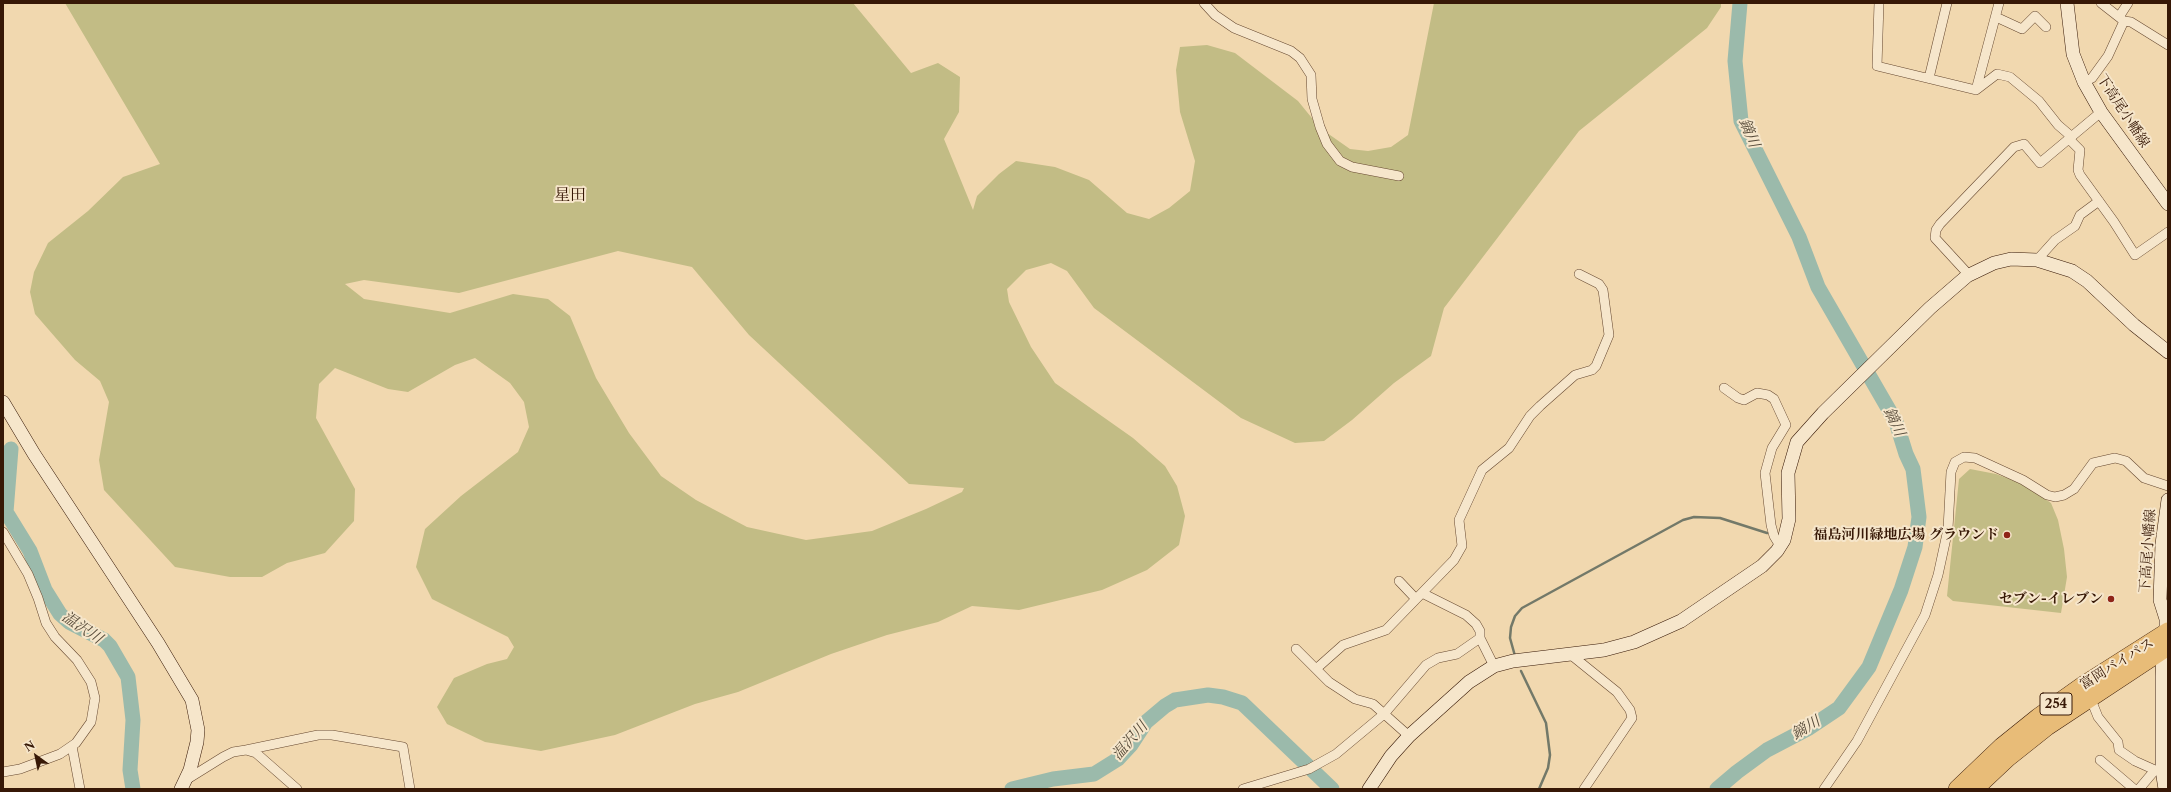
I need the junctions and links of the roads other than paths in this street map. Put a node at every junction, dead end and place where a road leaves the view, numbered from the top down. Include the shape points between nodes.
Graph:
1 (1204, 3) edge
2 (1879, 3) edge
3 (1947, 3) edge
4 (1999, 3) edge
5 (2067, 3) edge
6 (2101, 3) edge
7 (2128, 3) edge
8 (1996, 17) junction
9 (2122, 19) junction
10 (2046, 27) dead end
11 (2168, 45) edge
12 (1929, 78) junction
13 (2084, 82) junction
14 (1976, 90) junction
15 (2101, 112) junction
16 (2071, 138) junction
17 (1399, 176) dead end
18 (2099, 201) junction
19 (2168, 204) edge
20 (2168, 232) edge
21 (2037, 260) junction
22 (1579, 274) dead end
23 (1969, 275) junction
24 (2168, 352) edge
25 (1724, 388) dead end
26 (3, 402) edge
27 (2168, 486) edge
28 (2168, 500) edge
29 (3, 532) edge
30 (1780, 546) junction
31 (1399, 581) dead end
32 (1419, 596) junction
33 (1480, 638) junction
34 (2166, 640) edge
35 (1296, 649) dead end
36 (1570, 654) junction
37 (1494, 666) junction
38 (1316, 669) junction
39 (2090, 697) junction
40 (1384, 714) junction
41 (2165, 725) edge
42 (1409, 736) junction
43 (72, 746) junction
44 (246, 750) junction
45 (2165, 752) edge
46 (2100, 760) dead end
47 (2158, 770) junction
48 (3, 772) edge
49 (182, 786) edge
50 (80, 789) edge
51 (297, 789) edge
52 (410, 789) edge
53 (1243, 789) edge
54 (1369, 789) edge
55 (1584, 789) edge
56 (1824, 789) edge
57 (1957, 789) edge
58 (1975, 789) edge
59 (2134, 789) edge
60 (2139, 789) edge
61 (2165, 789) edge

1 - 17 street via 1215,15 1234,28 1291,51 1300,58 1311,75 1312,99 1320,127 1327,144 1340,161 1352,167
2 - 12 street via 1877,66
3 - 12 street
4 - 8 street
5 - 13 street, 下高尾小幡線 via 2074,54
6 - 9 street
7 - 9 street
8 - 10 street via 2022,29 2035,16
8 - 14 street
9 - 11 street
9 - 13 street via 2108,56 2092,78
12 - 14 street
13 - 15 street, 下高尾小幡線
14 - 16 street via 1997,74 2010,77 2039,101
15 - 16 street
15 - 19 street, 下高尾小幡線
16 - 18 street via 2080,150 2080,175
16 - 23 street via 2040,163 2024,144 2014,147 1940,224 1935,238
18 - 20 street via 2135,255
18 - 21 street via 2080,216 2075,226 2055,240
21 - 23 street via 1994,263
21 - 24 street via 2072,271 2087,281 2134,325
22 - 32 street via 1599,284 1603,290 1609,335 1596,366 1592,370 1575,375 1540,406 1530,416 1509,448 1482,470 1459,520 1462,546 1454,560
23 - 30 street via 1954,285 1803,433 1795,447 1788,473 1789,519
25 - 30 street via 1744,400 1757,393 1768,395 1774,399 1786,425 1772,448 1765,473 1771,525
26 - 49 street via 192,700 198,730 197,742
27 - 56 street via 2144,478 2126,461 2115,458 2093,463 2074,489 2055,497 1975,458 1964,457 1955,462 1951,472 1948,529 1938,575 1925,615 1857,742
28 - 34 street, 下高尾小幡線 via 2162,544 2160,600 2166,619
29 - 43 street via 28,574 46,623 55,637 78,660 91,682 95,698 90,722 84,734
30 - 36 street via 1762,566 1681,621 1634,642 1604,650
31 - 32 street
32 - 33 street via 1466,615 1476,624
32 - 38 street via 1386,630 1343,645
33 - 37 street
33 - 40 street via 1457,654 1438,658 1426,665
34 - 39 highway, 富岡バイパス / 254
34 - 41 street, 下高尾小幡線
34 - 57 highway, 富岡バイパス / 254 via 2078,688 2002,746
35 - 38 street
36 - 37 street
36 - 55 street via 1617,692 1630,710 1632,718
37 - 42 street via 1469,682
38 - 40 street via 1329,682 1355,699 1372,704
39 - 47 street via 2098,717 2118,742 2119,750 2134,761
39 - 58 highway, 富岡バイパス / 254 via 2029,741
40 - 42 street
40 - 53 street via 1336,754 1309,769
41 - 45 street, 下高尾小幡線
42 - 54 street via 1391,756
43 - 48 street via 60,754 20,769
43 - 50 street
44 - 49 street via 223,757
44 - 51 street via 256,753
44 - 52 street via 318,735 403,747
45 - 47 street, 下高尾小幡線
46 - 59 street
47 - 60 street
47 - 61 street, 下高尾小幡線

